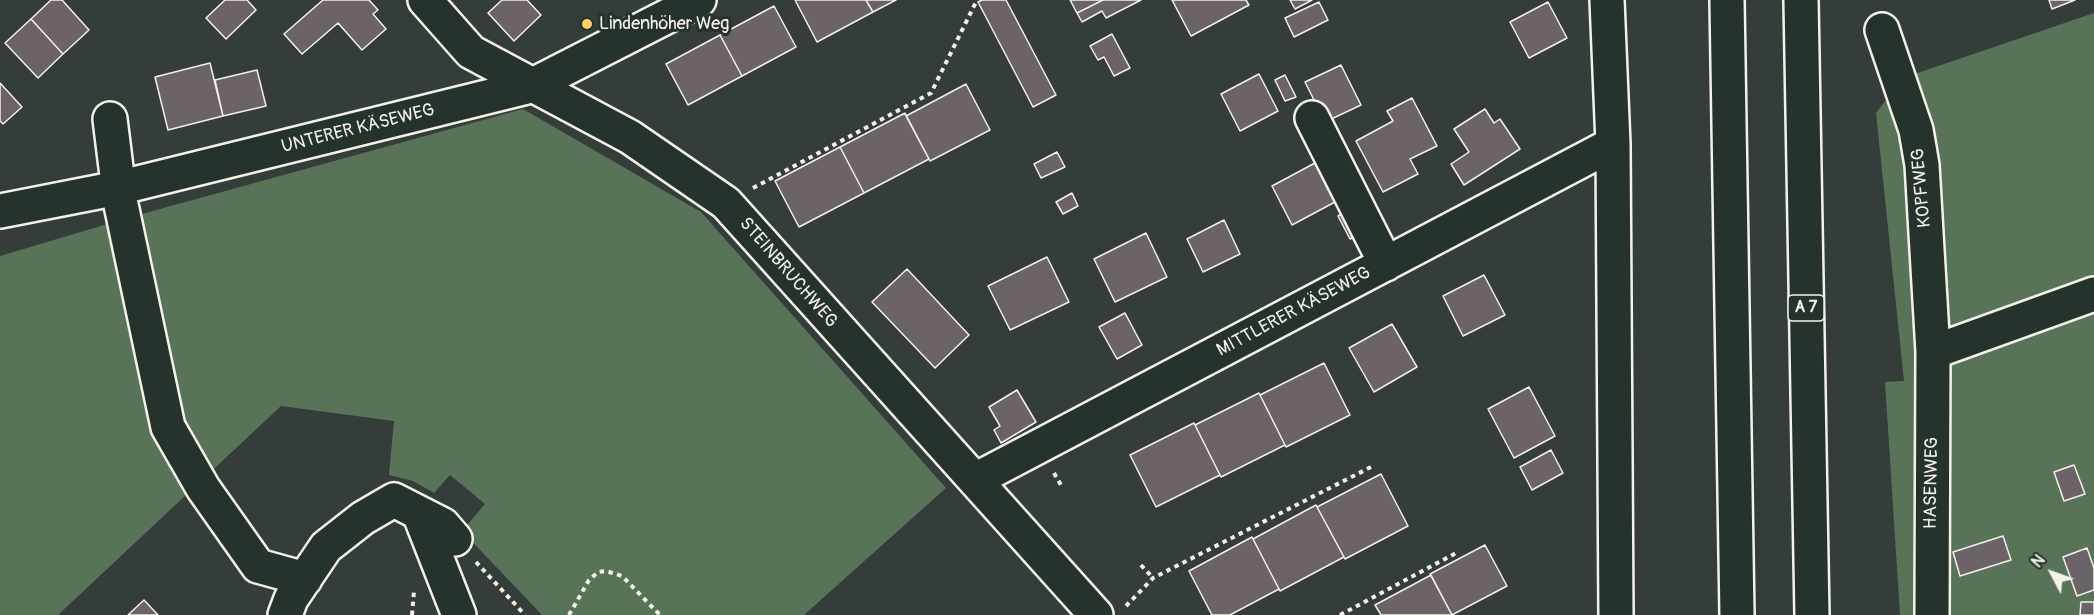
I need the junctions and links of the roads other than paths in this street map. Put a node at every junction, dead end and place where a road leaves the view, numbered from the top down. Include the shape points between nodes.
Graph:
1 (425, 0) edge
2 (699, 0) edge
3 (1607, 0) edge
4 (1727, 0) edge
5 (1801, 0) edge
6 (1882, 30) dead end
7 (531, 86) junction
8 (1312, 118) dead end
9 (110, 119) dead end
10 (1612, 144) junction
11 (118, 188) junction
12 (0, 211) edge
13 (1386, 264) junction
14 (2094, 294) edge
15 (1933, 352) junction
16 (975, 480) junction
17 (419, 513) junction
18 (455, 539) road end
19 (304, 579) junction
20 (1110, 611) edge
21 (285, 615) edge
22 (459, 615) edge
23 (1616, 615) edge
24 (1737, 615) edge
25 (1812, 615) edge
26 (1932, 615) edge

1 - 7 main road, STEINBRUCHWEG via 471,52
2 - 7 main road, UNTERER KÄSEWEG
3 - 10 main road
4 - 24 main road
5 - 25 main road, A 7
6 - 15 main road, KOPFWEG via 1916,130 1922,165
7 - 11 main road, UNTERER KÄSEWEG
7 - 16 main road, STEINBRUCHWEG via 630,137 726,203
8 - 13 main road
9 - 11 main road
10 - 13 main road, MITTLERER KÄSEWEG
10 - 23 main road
11 - 12 main road, UNTERER KÄSEWEG
11 - 19 main road via 168,427 203,488 258,566
13 - 16 main road, MITTLERER KÄSEWEG
14 - 15 main road
15 - 26 main road, HASENWEG
16 - 20 main road, STEINBRUCHWEG
17 - 18 main road via 443,525
17 - 19 main road via 394,500 363,518 326,548
17 - 22 main road
19 - 21 main road

